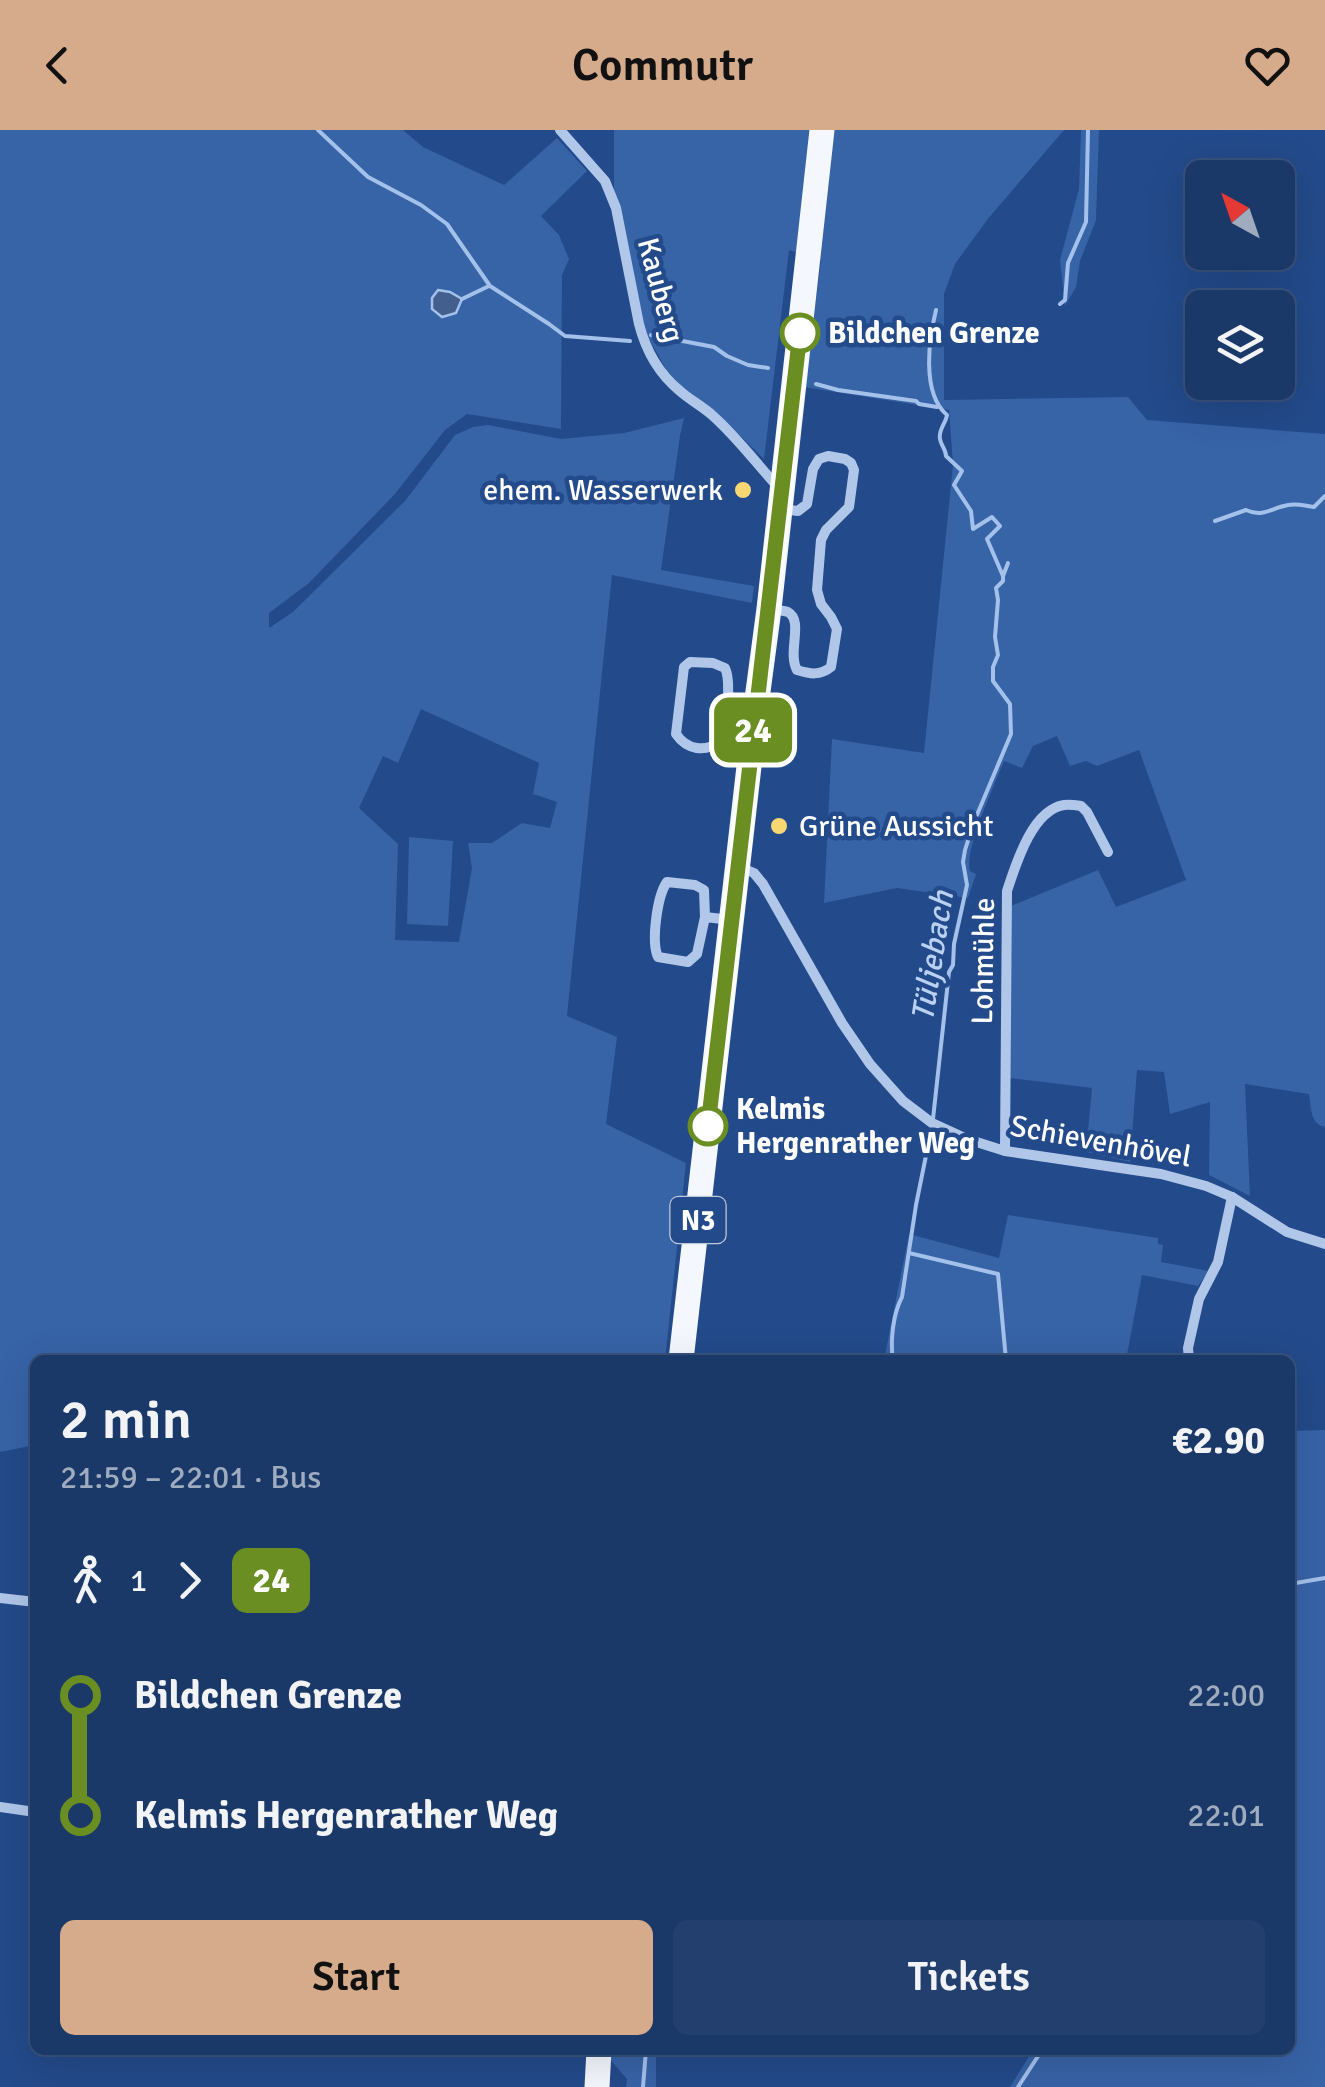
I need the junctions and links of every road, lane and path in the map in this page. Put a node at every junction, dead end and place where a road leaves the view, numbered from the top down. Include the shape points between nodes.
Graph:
1 (560, 130) edge
2 (822, 130) edge
3 (781, 500) junction
4 (770, 610) junction
5 (743, 713) junction
6 (1108, 852) dead end
7 (738, 866) junction
8 (705, 918) junction
9 (732, 920) junction
10 (1005, 1150) junction
11 (1232, 1197) junction
12 (1325, 1244) edge
13 (682, 1355) edge
14 (1189, 1355) edge
15 (0, 1598) edge
16 (30, 1601) edge
17 (0, 1807) edge
18 (30, 1811) edge
19 (599, 2055) edge
20 (597, 2087) edge

1 - 3 street, Kauberg via 605,181 616,208 652,359 714,416
2 - 3 main road
3 - 4 main road, N3
3 - 4 street via 798,511 807,504 819,459 851,463 850,506 821,540 817,590 837,629 831,667 824,673 796,670 793,617
4 - 5 main road, N3
5 - 5 street via 726,716 721,741 712,748 682,742 676,734 684,667 690,662 725,668 728,707
5 - 7 main road, N3
6 - 10 street, Lohmühle via 1088,812 1062,805 1040,818 1007,891
7 - 9 main road, N3
7 - 10 street, Schievenhövel via 763,884 842,1023 903,1101 932,1123
8 - 8 street via 704,890 667,882 660,891 658,957 688,962
8 - 9 street
9 - 13 main road, N3
10 - 11 street, Schievenhövel via 1161,1174
11 - 12 street, Schievenhövel via 1287,1232
11 - 14 street
15 - 16 street
17 - 18 street
19 - 20 main road

